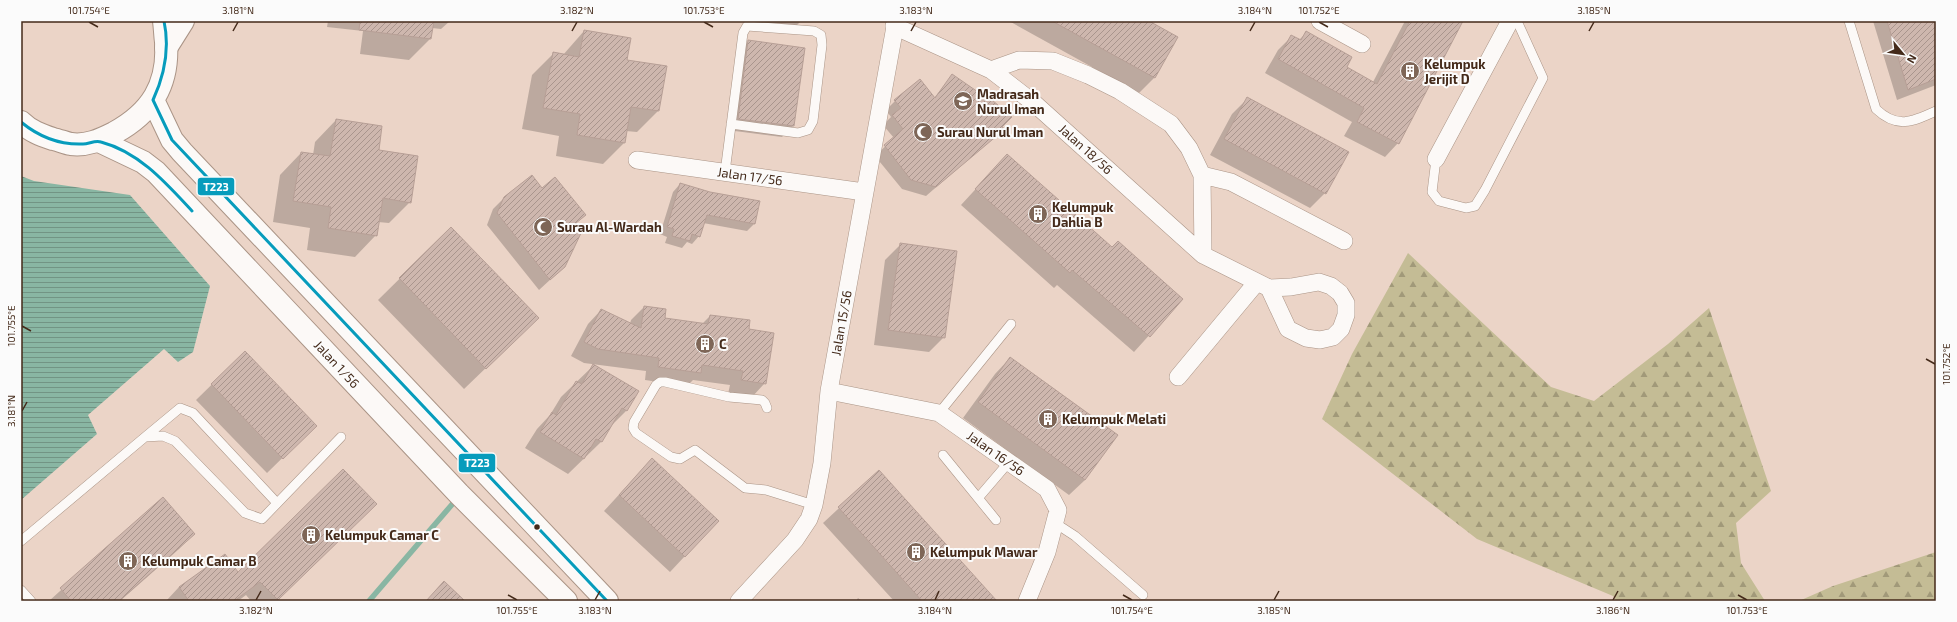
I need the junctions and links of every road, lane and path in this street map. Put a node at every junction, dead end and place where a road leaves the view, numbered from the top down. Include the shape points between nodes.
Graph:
1 (164, 21) edge
2 (183, 21) edge
3 (814, 21) edge
4 (1320, 21) edge
5 (1510, 21) edge
6 (1517, 21) edge
7 (1849, 21) edge
8 (893, 23) edge
9 (814, 31) junction
10 (1362, 44) dead end
11 (166, 48) junction
12 (991, 70) junction
13 (153, 100) junction
14 (1936, 111) edge
15 (21, 122) edge
16 (731, 124) junction
17 (99, 141) junction
18 (1436, 159) joint
19 (637, 160) dead end
20 (725, 172) junction
21 (1202, 175) junction
22 (864, 192) junction
23 (1344, 241) dead end
24 (1203, 255) junction
25 (1263, 285) junction
26 (1011, 324) dead end
27 (1178, 377) dead end
28 (829, 391) junction
29 (767, 408) dead end
30 (939, 413) junction
31 (145, 437) junction
32 (341, 437) dead end
33 (943, 455) dead end
34 (1009, 462) junction
35 (979, 497) junction
36 (277, 503) junction
37 (814, 505) junction
38 (996, 520) dead end
39 (1055, 523) junction
40 (21, 541) edge
41 (21, 590) edge
42 (1143, 595) dead end
43 (31, 601) edge
44 (566, 601) edge
45 (607, 601) edge
46 (739, 601) edge
47 (1027, 601) edge

1 - 11 main road
2 - 11 main road
3 - 9 lane
4 - 10 street
5 - 18 street
6 - 18 lane via 1543,78 1475,206 1466,208 1439,201 1432,192
7 - 14 lane via 1876,109 1886,118 1898,122 1915,120
8 - 12 street, Jalan 18/56
8 - 22 street, Jalan 15/56
9 - 16 lane via 747,26 743,33
9 - 16 lane via 821,35 822,45 813,121 808,130 798,133
11 - 13 main road via 166,66 162,83
12 - 21 street via 1019,60 1052,60 1088,75 1120,91 1171,124 1189,148
12 - 24 street, Jalan 18/56 via 1036,104
13 - 17 main road via 129,125
13 - 45 main road via 172,140 182,152
15 - 17 main road via 38,134 70,144
16 - 20 lane
17 - 44 main road, Jalan 1/56 via 143,162 156,172 459,494
19 - 20 street, Jalan 17/56
20 - 22 street, Jalan 17/56
21 - 23 street via 1231,182
21 - 24 street
22 - 28 street, Jalan 15/56
24 - 25 street, Jalan 18/56
25 - 25 street, Jalan 18/56 via 1291,287 1319,282 1331,286 1340,293 1346,303 1346,315 1341,329 1333,337 1320,340 1306,338 1288,329
25 - 27 street
26 - 30 lane
28 - 30 street, Jalan 16/56
28 - 37 street, Jalan 15/56 via 822,463
29 - 37 lane via 762,400 729,397 660,382 634,422 633,428 636,433 671,458 680,459 695,450 746,488 766,490
30 - 34 street, Jalan 16/56
31 - 36 lane via 163,436 175,441 245,513 262,519
31 - 36 lane via 180,408 193,413
31 - 40 lane
32 - 36 lane
33 - 35 lane
34 - 35 lane
34 - 39 street, Jalan 16/56 via 1047,489 1058,510
35 - 38 lane
37 - 46 street, Jalan 15/56 via 809,519 795,540
39 - 42 lane via 1075,536
39 - 47 street, Jalan 16/56 via 1048,552
41 - 43 lane

